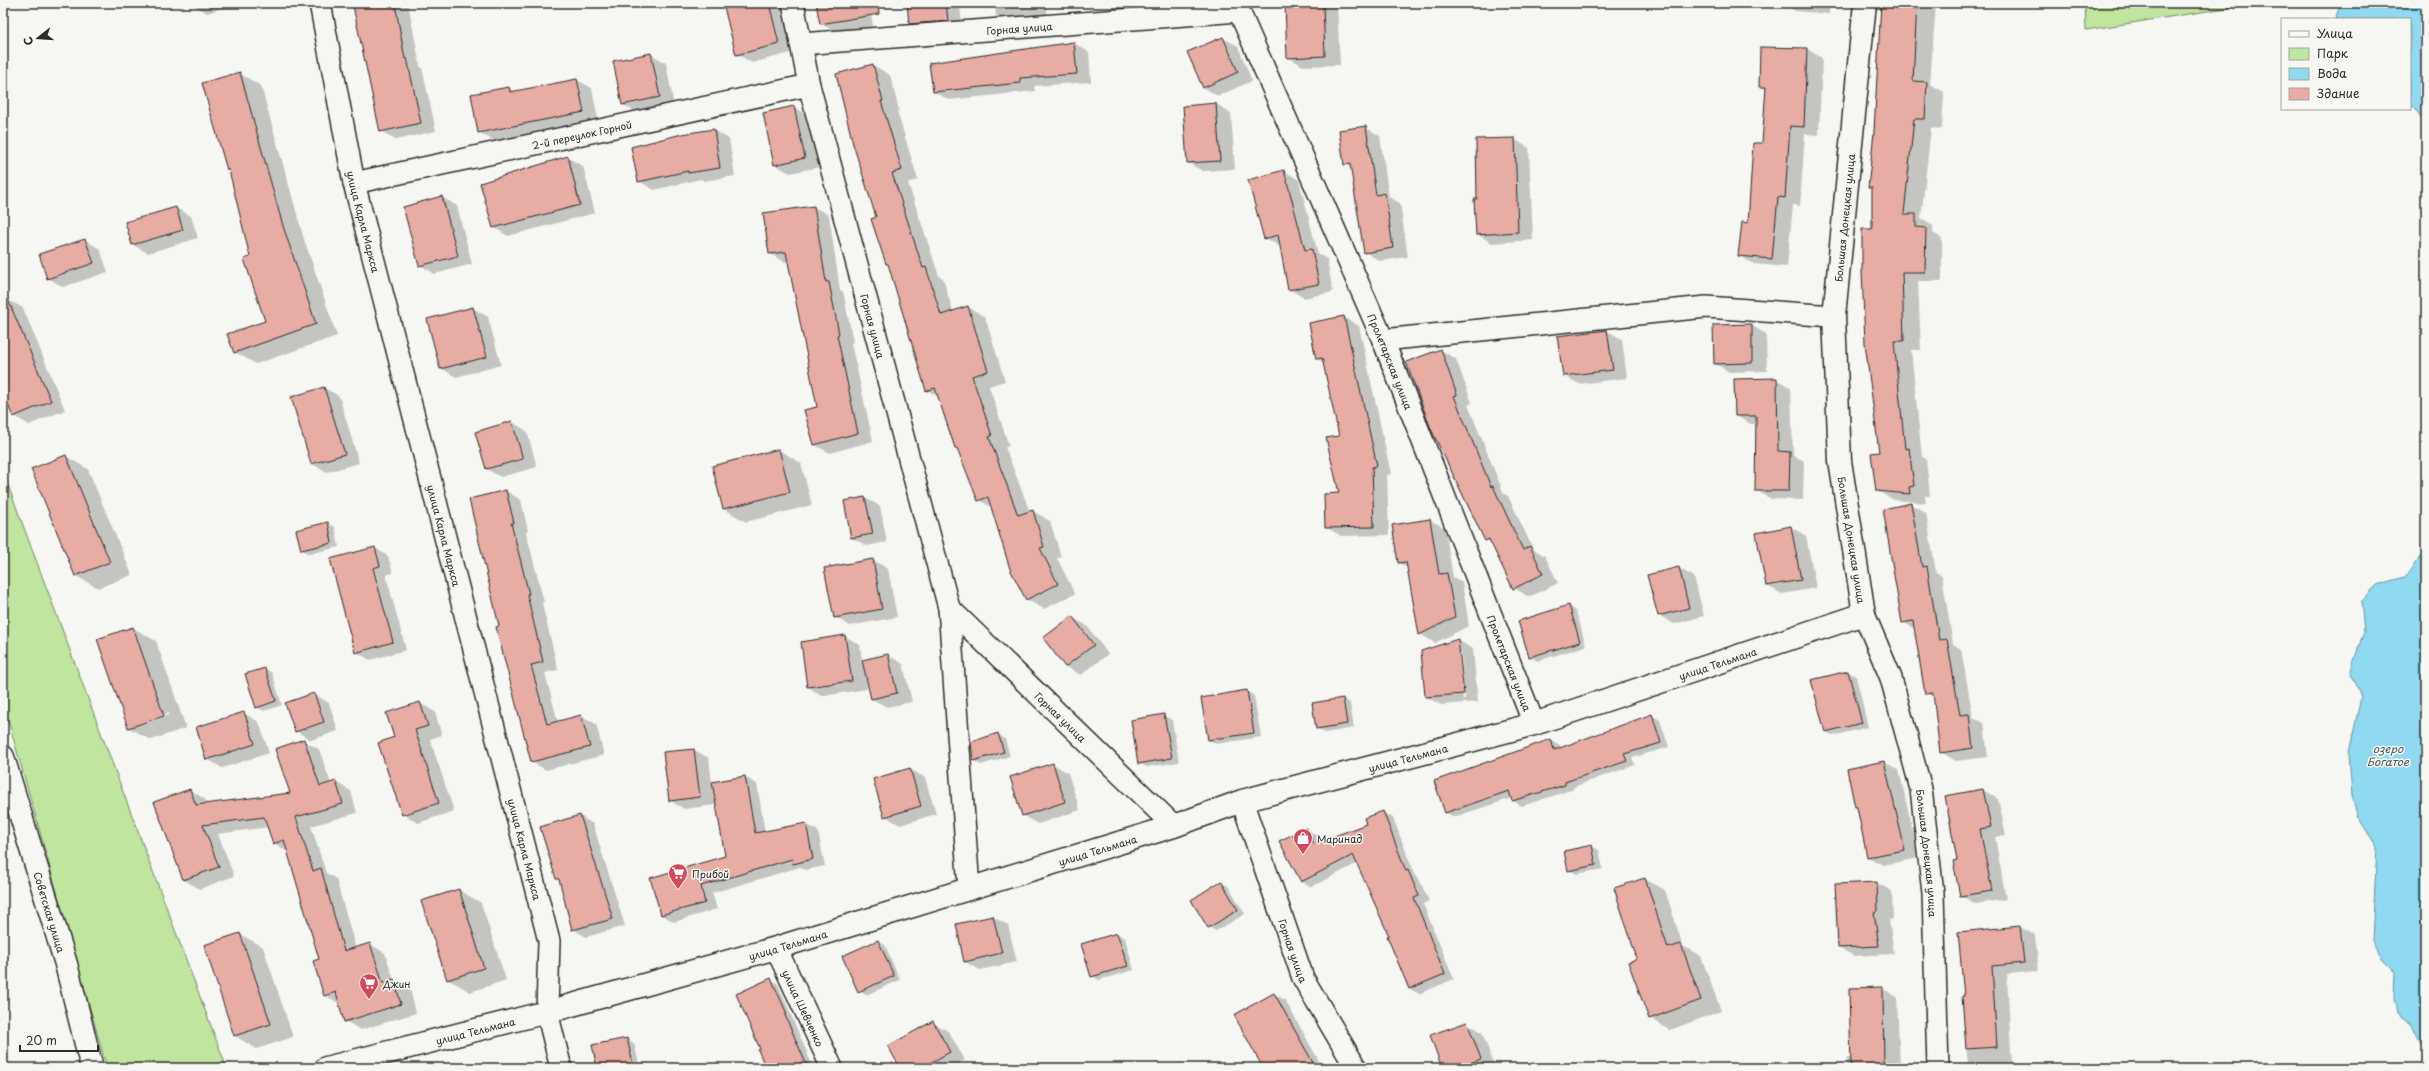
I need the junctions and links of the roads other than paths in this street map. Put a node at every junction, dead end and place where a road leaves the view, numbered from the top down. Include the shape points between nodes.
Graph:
1 (320, 3) edge
2 (793, 3) edge
3 (1865, 3) edge
4 (1238, 7) edge
5 (801, 44) junction
6 (809, 85) junction
7 (354, 183) junction
8 (1834, 316) junction
9 (1383, 340) junction
10 (949, 608) junction
11 (1864, 614) junction
12 (1534, 724) junction
13 (3, 757) edge
14 (1242, 801) junction
15 (1174, 826) junction
16 (969, 889) junction
17 (776, 948) junction
18 (547, 1012) junction
19 (92, 1068) edge
20 (326, 1068) edge
21 (561, 1068) edge
22 (832, 1068) edge
23 (1356, 1068) edge
24 (1938, 1068) edge

1 - 7 street, улица Карла Маркса
2 - 5 street, Горная улица
3 - 8 street, Большая Донецкая улица
4 - 5 street, Горная улица
4 - 9 street, Пролетарская улица
5 - 6 street, Горная улица
6 - 7 street, 2-й переулок Горной
6 - 10 street, Горная улица
7 - 18 street, улица Карла Маркса via 549,941
8 - 9 street via 1706,307
8 - 11 street, Большая Донецкая улица via 1840,461
9 - 12 street, Пролетарская улица
10 - 15 street, Горная улица
10 - 16 street, Горная улица
11 - 12 street, улица Тельмана
11 - 24 street, Большая Донецкая улица via 1891,678 1921,788 1933,893
12 - 14 street, улица Тельмана
13 - 19 street, Советская улица via 66,964
14 - 15 street, улица Тельмана
14 - 23 street, Горная улица via 1303,978
15 - 16 street, улица Тельмана
16 - 17 street, улица Тельмана
17 - 18 street, улица Тельмана
17 - 22 street, улица Шевченко
18 - 20 street, улица Тельмана
18 - 21 street, улица Карла Маркса

